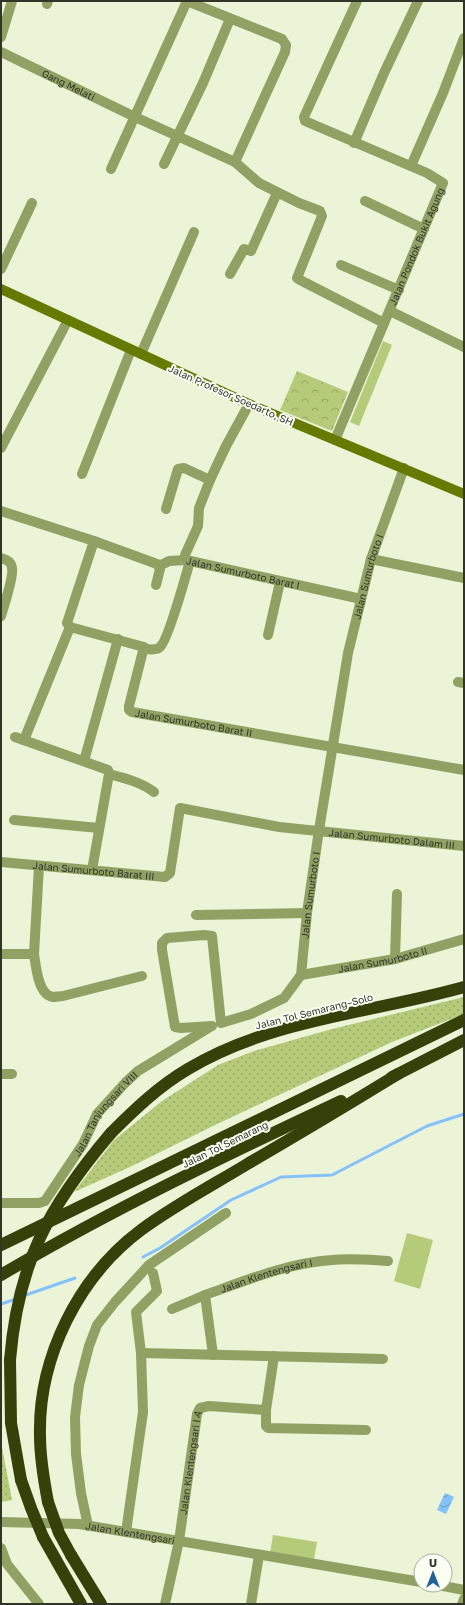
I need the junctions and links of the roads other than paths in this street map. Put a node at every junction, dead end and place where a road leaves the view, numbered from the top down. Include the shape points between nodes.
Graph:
1 (12, 1) edge
2 (187, 1) edge
3 (357, 1) edge
4 (418, 1) edge
5 (230, 19) junction
6 (1, 37) edge
7 (464, 38) edge
8 (1, 52) edge
9 (135, 117) junction
10 (177, 135) junction
11 (354, 143) junction
12 (235, 162) junction
13 (164, 164) dead end
14 (411, 166) junction
15 (111, 169) dead end
16 (277, 192) junction
17 (364, 201) dead end
18 (32, 203) dead end
19 (424, 229) junction
20 (194, 232) dead end
21 (341, 265) dead end
22 (1, 269) edge
23 (230, 274) dead end
24 (1, 289) edge
25 (399, 290) junction
26 (390, 311) junction
27 (68, 320) junction
28 (384, 323) junction
29 (464, 347) edge
30 (136, 352) junction
31 (249, 404) junction
32 (335, 440) junction
33 (1, 448) edge
34 (404, 468) junction
35 (82, 474) dead end
36 (210, 480) junction
37 (464, 494) edge
38 (166, 509) dead end
39 (1, 511) edge
40 (94, 541) junction
41 (1, 558) edge
42 (371, 559) junction
43 (188, 561) junction
44 (159, 566) junction
45 (464, 578) edge
46 (280, 582) junction
47 (156, 584) dead end
48 (360, 599) junction
49 (1, 616) edge
50 (70, 627) junction
51 (268, 635) dead end
52 (118, 639) junction
53 (145, 649) junction
54 (332, 748) junction
55 (84, 761) junction
56 (464, 770) edge
57 (108, 774) junction
58 (154, 792) dead end
59 (14, 820) dead end
60 (99, 828) junction
61 (319, 830) junction
62 (464, 846) edge
63 (1, 862) edge
64 (39, 866) junction
65 (92, 870) junction
66 (397, 894) dead end
67 (307, 913) junction
68 (196, 915) dead end
69 (464, 940) edge
70 (1, 954) edge
71 (34, 954) junction
72 (396, 959) junction
73 (301, 975) junction
74 (142, 976) dead end
75 (464, 987) edge
76 (464, 1020) edge
77 (216, 1024) junction
78 (464, 1040) edge
79 (1, 1074) edge
80 (12, 1074) dead end
81 (398, 1074) junction
82 (1, 1203) edge
83 (226, 1213) dead end
84 (1, 1245) edge
85 (388, 1261) dead end
86 (153, 1273) dead end
87 (1, 1275) edge
88 (205, 1295) junction
89 (172, 1309) dead end
90 (141, 1353) junction
91 (212, 1355) junction
92 (274, 1356) junction
93 (383, 1359) dead end
94 (266, 1410) junction
95 (366, 1430) dead end
96 (1, 1522) edge
97 (88, 1526) junction
98 (126, 1532) junction
99 (179, 1541) junction
100 (1, 1548) edge
101 (259, 1555) junction
102 (413, 1581) edge
103 (453, 1588) edge
104 (464, 1590) edge
105 (464, 1599) edge
106 (39, 1604) edge
107 (81, 1604) edge
108 (100, 1604) edge
109 (165, 1604) edge
110 (251, 1604) edge
111 (462, 1604) edge

1 - 6 street
2 - 5 street
2 - 9 street
3 - 11 street via 304,117 305,121
4 - 11 street
5 - 10 street via 203,83
5 - 12 street via 282,39 286,45
7 - 14 street
8 - 9 street, Gang Melati
9 - 10 street, Gang Melati
9 - 15 street
10 - 12 street, Gang Melati
10 - 13 street
11 - 14 street
12 - 16 street via 258,184
14 - 19 street, Jalan Pondok Bukit Agung via 444,182
16 - 23 street via 251,251 244,249
16 - 28 street via 322,213 297,278
17 - 19 street
18 - 22 street
19 - 25 street, Jalan Pondok Bukit Agung
20 - 30 street
21 - 25 street
24 - 27 main road, Jalan Profesor Soedarto, SH
25 - 26 street, Jalan Pondok Bukit Agung
26 - 28 street, Jalan Pondok Bukit Agung
26 - 29 street
27 - 30 main road, Jalan Profesor Soedarto, SH
27 - 33 street
28 - 32 street, Jalan Pondok Bukit Agung
30 - 31 main road, Jalan Profesor Soedarto, SH
30 - 35 street
31 - 32 main road, Jalan Profesor Soedarto, SH
31 - 36 street, Jalan Sumurboto Barat I
32 - 34 main road, Jalan Profesor Soedarto, SH
34 - 37 main road, Jalan Profesor Soedarto, SH
34 - 42 street, Jalan Sumurboto I
36 - 38 street via 184,468 178,470
36 - 43 street, Jalan Sumurboto Barat I via 199,508 199,525 186,555
39 - 40 street
40 - 44 street
40 - 50 street via 67,620
41 - 49 street via 11,563 13,571
42 - 45 street
42 - 48 street, Jalan Sumurboto I
43 - 44 street via 169,561
43 - 46 street, Jalan Sumurboto Barat I
43 - 53 street via 176,608 163,642 154,650
44 - 47 street
46 - 48 street, Jalan Sumurboto Barat I
46 - 51 street
48 - 54 street, Jalan Sumurboto I via 344,670
50 - 52 street
50 - 55 street via 19,739
52 - 53 street via 143,646
52 - 55 street
53 - 54 street, Jalan Sumurboto Barat II via 129,706 132,712
54 - 56 street
54 - 61 street, Jalan Sumurboto I
55 - 57 street via 106,768
57 - 58 street via 136,782
57 - 60 street
59 - 60 street
60 - 65 street
61 - 62 street, Jalan Sumurboto Dalam III
61 - 65 street, Jalan Sumurboto Barat III via 265,825 180,808 168,876
61 - 67 street, Jalan Sumurboto I
63 - 64 street, Jalan Sumurboto Barat III
64 - 65 street, Jalan Sumurboto Barat III
64 - 71 street
66 - 72 street
67 - 68 street
67 - 73 street, Jalan Sumurboto I
69 - 72 street, Jalan Sumurboto II
70 - 71 street
71 - 74 street via 42,988 53,997
72 - 73 street, Jalan Sumurboto II
73 - 77 street via 284,998 251,1014
75 - 107 highway, Jalan Tol Semarang–Solo, bridge via 304,1024 224,1050 188,1069 134,1110 111,1132 66,1190 42,1232 20,1294 12,1335 9,1391 11,1423 21,1480 42,1537
76 - 84 highway, Jalan Tol Semarang
77 - 77 street via 212,936 167,938 162,942 162,950 175,1027
77 - 82 street, Jalan Tanjungsari VIII via 138,1071 125,1083 97,1114 83,1144 45,1201 39,1204
78 - 81 highway, Jalan Tol Semarang
79 - 80 street
81 - 87 highway, Jalan Tol Semarang via 117,1210
81 - 108 highway, bridge via 192,1196 140,1231 95,1275 71,1312 60,1335 43,1393 40,1435 43,1475 48,1502 60,1533
83 - 97 street via 149,1265 97,1325 88,1346 75,1417 76,1454
85 - 88 street, Jalan Klentengsari I via 316,1261 274,1270
86 - 90 street via 157,1291 136,1312
88 - 89 street, Jalan Klentengsari I
88 - 91 street
90 - 91 street
90 - 98 street via 143,1412
91 - 92 street
92 - 93 street
92 - 94 street
94 - 95 street via 268,1428
94 - 99 street, Jalan Klentengsari I A via 210,1406 200,1408 197,1414
96 - 97 street, Jalan Klentengsari
97 - 98 street, Jalan Klentengsari
98 - 99 street, Jalan Klentengsari
99 - 101 street, Jalan Klentengsari
99 - 109 street
100 - 106 street via 7,1564
101 - 102 street, Jalan Klentengsari
101 - 110 street
103 - 104 street
105 - 111 street

